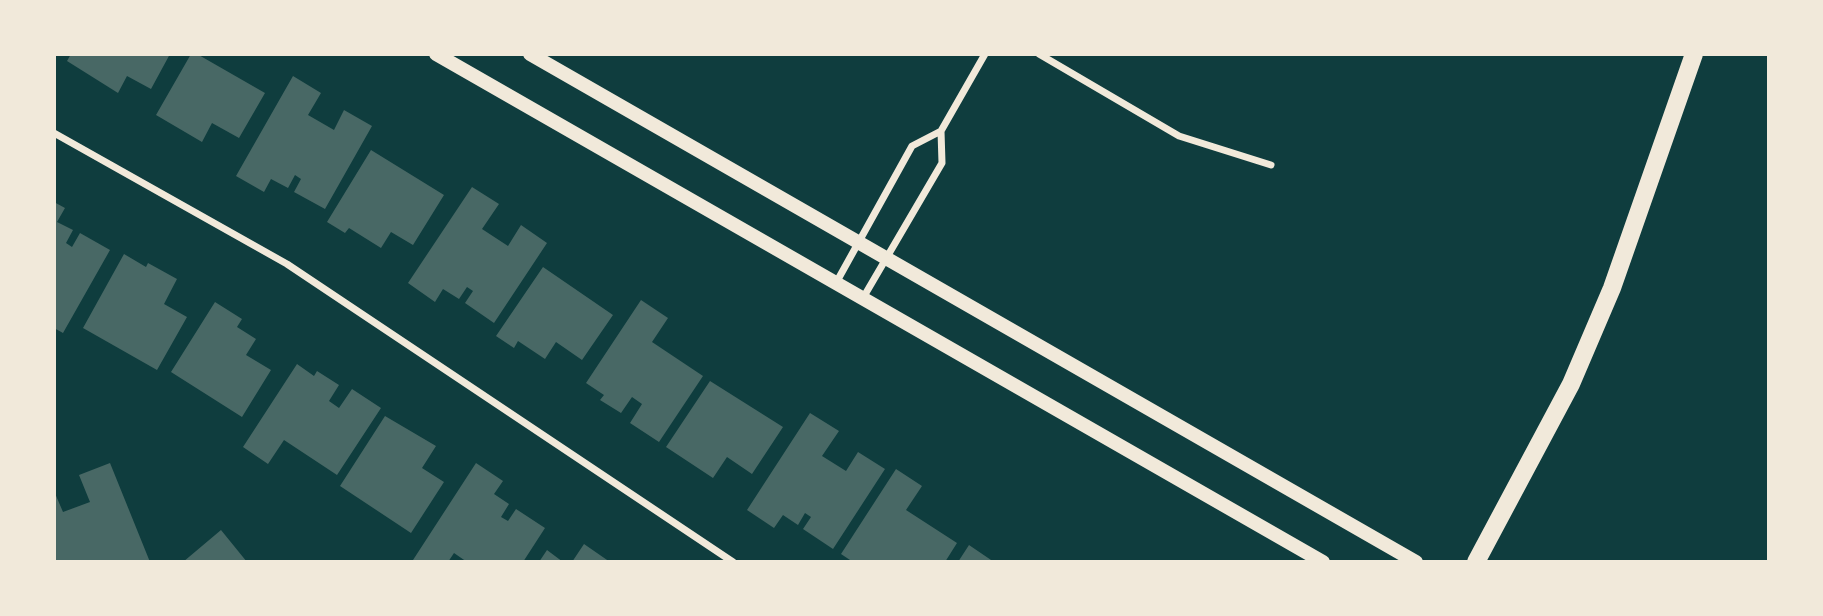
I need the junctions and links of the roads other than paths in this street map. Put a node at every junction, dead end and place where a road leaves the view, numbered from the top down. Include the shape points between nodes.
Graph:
1 (436, 54) edge
2 (530, 54) edge
3 (985, 54) edge
4 (1039, 54) edge
5 (1694, 54) edge
6 (941, 131) junction
7 (54, 133) edge
8 (1271, 165) dead end
9 (859, 242) junction
10 (887, 258) junction
11 (836, 282) junction
12 (863, 298) junction
13 (720, 554) junction
14 (714, 562) edge
15 (733, 562) edge
16 (1323, 562) edge
17 (1416, 562) edge
18 (1476, 562) edge

1 - 11 main road
2 - 9 main road
3 - 6 street
4 - 8 street via 1179,136
5 - 18 main road via 1612,288 1571,384
6 - 9 street via 912,146
6 - 10 street via 942,163
7 - 13 street via 287,264
9 - 10 main road
9 - 11 street
10 - 12 street
10 - 17 main road
11 - 12 main road
12 - 16 main road
13 - 14 street
13 - 15 street

